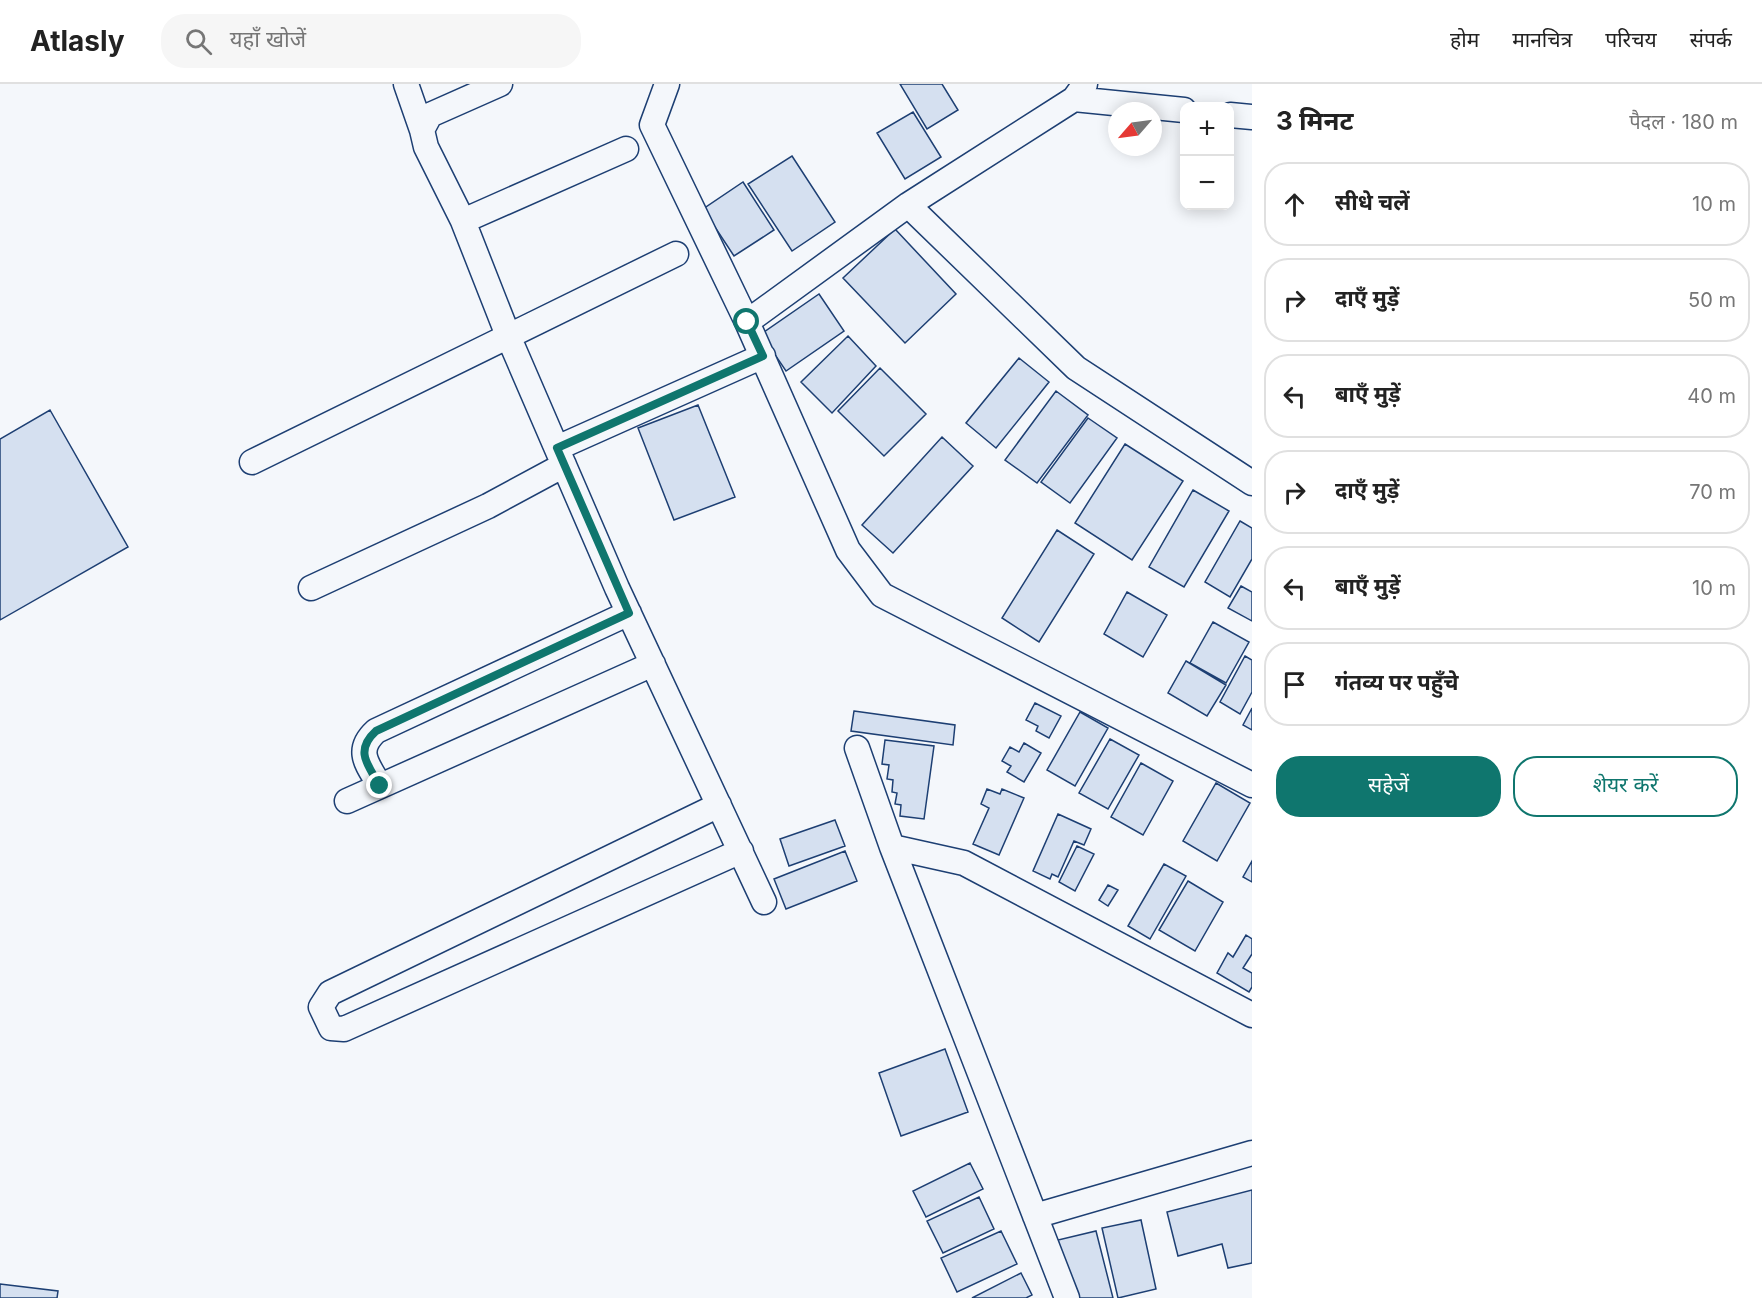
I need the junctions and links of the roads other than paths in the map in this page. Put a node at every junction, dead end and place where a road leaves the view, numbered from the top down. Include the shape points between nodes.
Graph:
1 (406, 84) edge
2 (500, 84) edge
3 (668, 84) edge
4 (1079, 92) edge
5 (1180, 109) edge
6 (1234, 115) edge
7 (1252, 117) edge
8 (422, 130) junction
9 (626, 149) dead end
10 (908, 205) junction
11 (463, 221) junction
12 (676, 254) dead end
13 (747, 322) junction
14 (510, 338) junction
15 (763, 356) junction
16 (560, 457) junction
17 (252, 462) dead end
18 (1252, 483) edge
19 (311, 588) dead end
20 (629, 613) junction
21 (653, 664) junction
22 (857, 748) dead end
23 (1252, 785) edge
24 (380, 786) junction
25 (347, 801) dead end
26 (719, 805) junction
27 (892, 848) junction
28 (741, 852) junction
29 (764, 902) dead end
30 (1252, 1016) edge
31 (1252, 1153) edge
32 (1035, 1216) junction
33 (1066, 1298) edge

1 - 8 street
2 - 8 street via 430,115
3 - 13 street via 652,125
4 - 5 street
4 - 10 street
6 - 7 street
8 - 11 street via 426,147
9 - 11 street
10 - 13 street
10 - 18 street via 1076,368
11 - 14 street
12 - 14 street
13 - 15 street
14 - 16 street
14 - 17 street
15 - 16 street
15 - 23 street via 848,550 882,595
16 - 19 street via 488,506
16 - 20 street
20 - 21 street
20 - 24 street via 376,731 367,739 364,750
21 - 24 street
21 - 26 street
22 - 27 street
24 - 25 street
26 - 28 street
26 - 28 street via 330,993 321,1007 326,1023 331,1029 344,1029
27 - 30 street via 964,862
27 - 32 street
28 - 29 street
31 - 32 street
32 - 33 street

